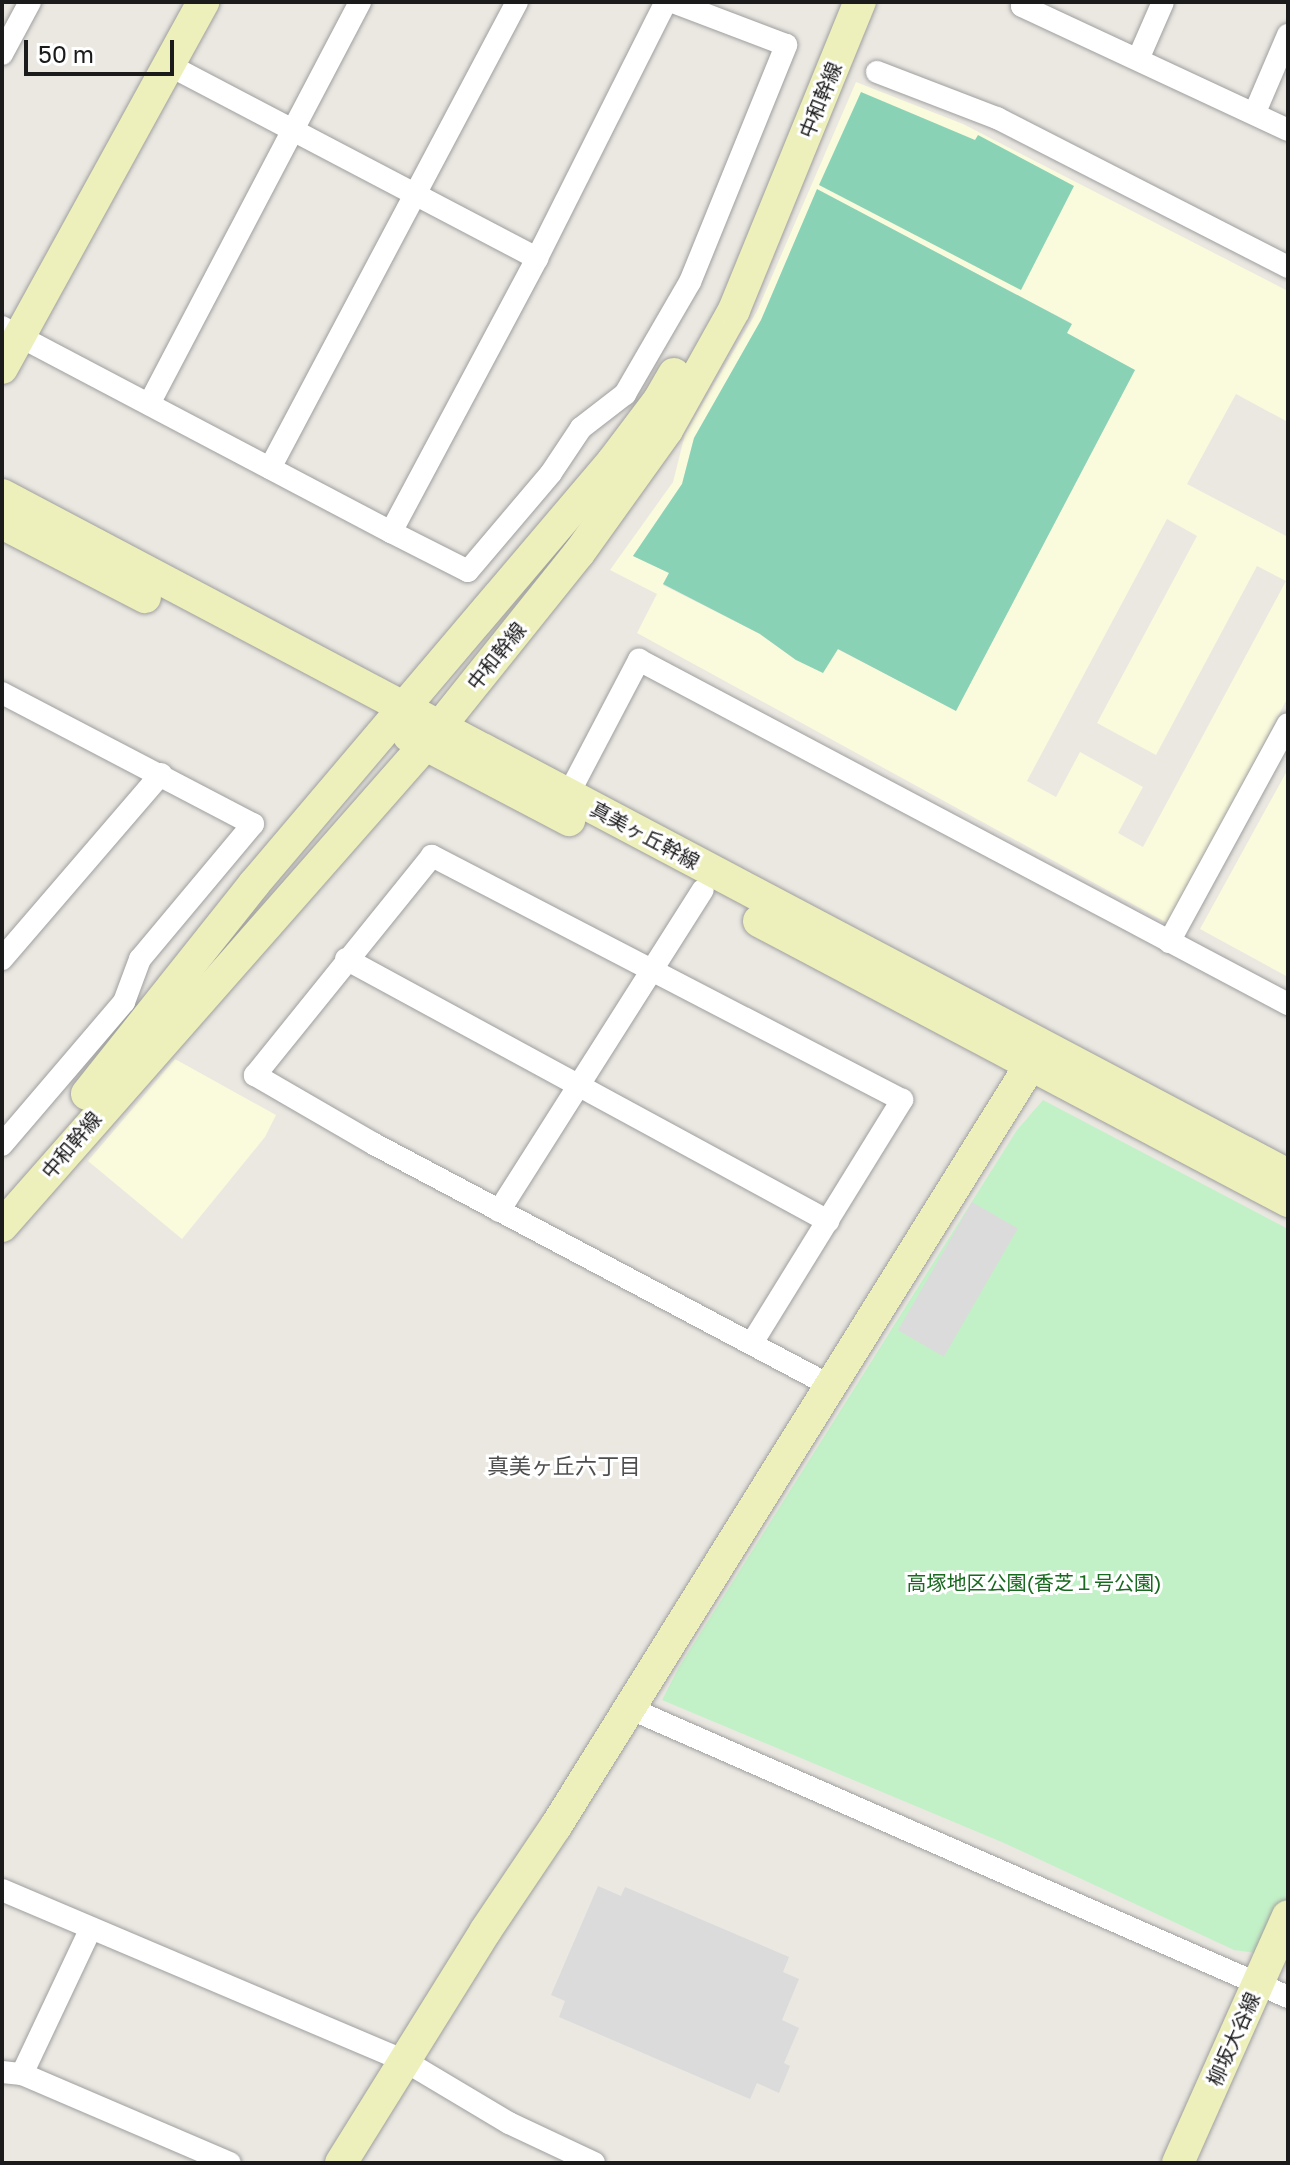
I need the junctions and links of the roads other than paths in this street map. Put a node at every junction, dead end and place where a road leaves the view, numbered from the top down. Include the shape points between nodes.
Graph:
1 (30, 2) edge
2 (203, 2) edge
3 (360, 2) edge
4 (517, 2) edge
5 (666, 2) edge
6 (673, 2) edge
7 (840, 2) edge
8 (860, 2) edge
9 (1023, 2) edge
10 (1163, 2) edge
11 (10, 19) edge
12 (1288, 35) edge
13 (2, 54) edge
14 (1139, 57) junction
15 (169, 65) junction
16 (877, 72) dead end
17 (1255, 112) junction
18 (293, 128) junction
19 (1288, 130) edge
20 (418, 194) junction
21 (537, 258) junction
22 (1288, 267) edge
23 (11, 332) edge
24 (2, 368) edge
25 (149, 404) junction
26 (270, 468) junction
27 (2, 495) edge
28 (2, 523) edge
29 (391, 532) junction
30 (2, 693) edge
31 (397, 717) junction
32 (1288, 724) edge
33 (433, 735) junction
34 (161, 774) junction
35 (568, 795) junction
36 (703, 890) junction
37 (1169, 942) junction
38 (2, 959) edge
39 (346, 959) junction
40 (650, 969) junction
41 (1288, 1004) edge
42 (1036, 1055) junction
43 (578, 1084) junction
44 (2, 1145) edge
45 (1288, 1175) edge
46 (2, 1194) edge
47 (1288, 1201) edge
48 (499, 1211) junction
49 (828, 1221) junction
50 (2, 1226) edge
51 (752, 1343) junction
52 (829, 1385) junction
53 (629, 1708) junction
54 (2, 1890) edge
55 (1288, 1916) edge
56 (91, 1928) junction
57 (1257, 1984) junction
58 (1288, 1997) edge
59 (405, 2061) junction
60 (12, 2073) edge
61 (217, 2161) edge
62 (341, 2163) edge
63 (594, 2163) edge
64 (1178, 2163) edge

1 - 11 street
2 - 15 street
3 - 18 street
4 - 20 street
5 - 21 street
6 - 29 street via 786,45 690,282 625,394 581,428 551,473 468,571
7 - 31 street, 中和幹線 via 713,304 659,400
8 - 33 street, 中和幹線 via 734,310 667,430 579,553
9 - 14 street via 1022,6
10 - 14 street
11 - 13 street
12 - 17 street
14 - 17 street
15 - 18 street
15 - 23 street
16 - 22 street via 997,118
17 - 19 street
18 - 20 street
18 - 25 street
20 - 21 street
20 - 26 street
21 - 29 street
23 - 24 street
23 - 25 street
25 - 26 street
26 - 29 street
27 - 31 street, 真美ヶ丘幹線
28 - 31 street, 真美ヶ丘幹線
30 - 34 street
31 - 33 street, 真美ヶ丘幹線
31 - 46 street, 中和幹線
32 - 37 street
33 - 35 street, 真美ヶ丘幹線
33 - 36 street, 真美ヶ丘幹線
33 - 50 street, 中和幹線
34 - 38 street
34 - 44 street via 253,824 140,959 124,1002
35 - 37 street via 639,660
35 - 42 street, 真美ヶ丘幹線
36 - 40 street
36 - 42 street, 真美ヶ丘幹線
37 - 41 street
39 - 40 street via 432,856
39 - 43 street
39 - 48 street via 255,1075
40 - 43 street
40 - 49 street via 902,1100
42 - 45 street, 真美ヶ丘幹線
42 - 47 street, 真美ヶ丘幹線
42 - 52 street
43 - 48 street
43 - 49 street
48 - 51 street
49 - 51 street
51 - 52 street
52 - 53 street
53 - 57 street
53 - 59 street
54 - 56 street
55 - 57 street, 柳坂大谷線
56 - 59 street
56 - 60 street
57 - 58 street
57 - 64 street, 柳坂大谷線
59 - 62 street
59 - 63 street via 509,2123
60 - 61 street

